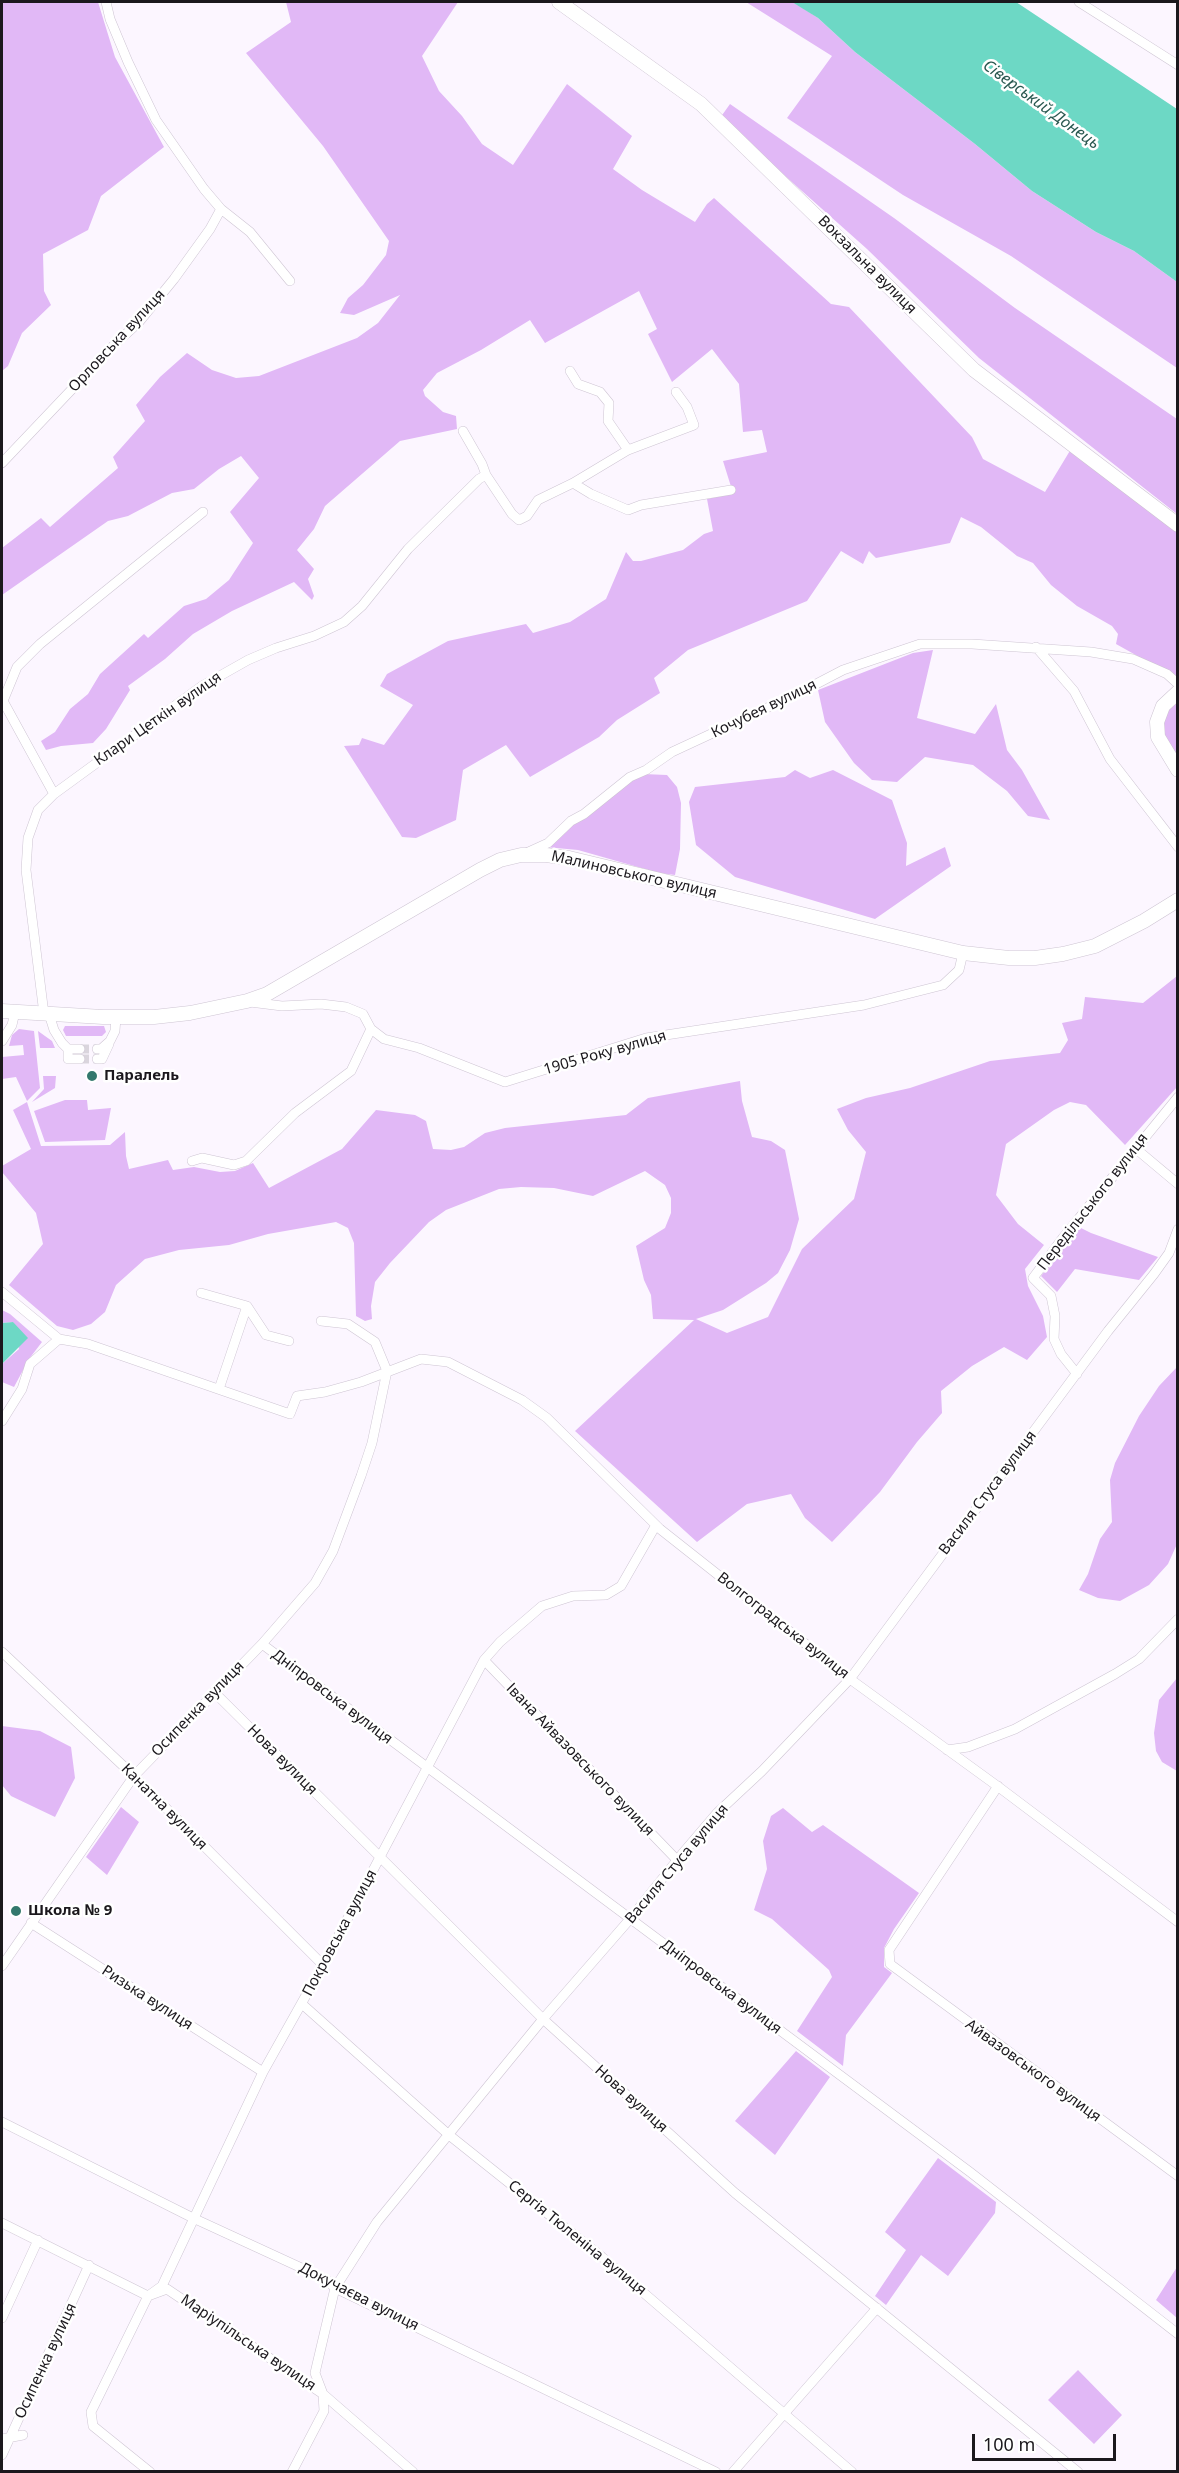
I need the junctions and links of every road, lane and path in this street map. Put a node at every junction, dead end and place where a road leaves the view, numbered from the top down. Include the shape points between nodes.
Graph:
1 (106, 2) edge
2 (559, 2) edge
3 (1079, 2) edge
4 (1178, 65) edge
5 (221, 209) junction
6 (290, 281) dead end
7 (570, 372) dead end
8 (676, 392) dead end
9 (463, 431) dead end
10 (628, 450) junction
11 (2, 463) edge
12 (486, 475) junction
13 (573, 483) junction
14 (731, 490) dead end
15 (203, 512) dead end
16 (1178, 525) edge
17 (1036, 647) junction
18 (1178, 684) edge
19 (1178, 692) edge
20 (1178, 770) edge
21 (54, 794) junction
22 (1178, 846) edge
23 (521, 855) junction
24 (1178, 900) edge
25 (963, 953) junction
26 (247, 1001) junction
27 (8, 1011) edge
28 (46, 1014) junction
29 (116, 1017) junction
30 (371, 1029) junction
31 (2, 1041) edge
32 (68, 1049) junction
33 (80, 1049) tunnel mouth
34 (97, 1054) dead end
35 (80, 1059) tunnel mouth
36 (1178, 1097) edge
37 (1135, 1148) junction
38 (192, 1161) dead end
39 (1178, 1184) edge
40 (1178, 1229) edge
41 (2, 1292) edge
42 (201, 1293) dead end
43 (247, 1306) junction
44 (321, 1321) dead end
45 (59, 1340) junction
46 (289, 1341) dead end
47 (387, 1371) junction
48 (1077, 1374) junction
49 (219, 1389) junction
50 (2, 1421) edge
51 (656, 1525) junction
52 (1178, 1619) edge
53 (262, 1644) junction
54 (2, 1652) edge
55 (483, 1660) junction
56 (850, 1679) junction
57 (214, 1692) junction
58 (947, 1750) junction
59 (426, 1768) junction
60 (134, 1776) junction
61 (998, 1786) junction
62 (380, 1856) junction
63 (677, 1860) junction
64 (630, 1919) junction
65 (1178, 1922) edge
66 (31, 1923) junction
67 (323, 1965) junction
68 (2, 1966) edge
69 (302, 2004) junction
70 (543, 2019) junction
71 (263, 2072) junction
72 (2, 2122) edge
73 (449, 2134) junction
74 (1178, 2176) edge
75 (193, 2218) junction
76 (2, 2223) edge
77 (38, 2240) junction
78 (89, 2265) junction
79 (334, 2288) junction
80 (148, 2296) junction
81 (877, 2308) junction
82 (2, 2319) edge
83 (1178, 2334) edge
84 (323, 2394) junction
85 (783, 2414) junction
86 (23, 2435) dead end
87 (5, 2438) edge
88 (2, 2455) edge
89 (150, 2472) edge
90 (292, 2472) edge
91 (413, 2472) edge
92 (716, 2472) edge
93 (733, 2472) edge
94 (852, 2472) edge
95 (1078, 2472) edge

1 - 5 street via 128,62 156,120
2 - 16 main road, Вокзальна вулиця via 701,104 974,370
3 - 4 street
5 - 6 street via 250,232
5 - 11 street, Орловська вулиця via 174,279 139,322
7 - 10 street via 578,384 600,392 609,403 608,421
8 - 10 street via 694,425
9 - 12 street
10 - 13 street
12 - 13 street via 519,520 527,516 538,500
12 - 21 street, Клари Цеткін вулиця via 414,543 344,622 248,660 202,686
13 - 14 street via 628,510
15 - 21 street via 48,637 17,667 3,701
17 - 18 street, Кочубея вулиця via 1133,659 1167,674
17 - 22 street via 1074,691 1110,759
17 - 23 street, Кочубея вулиця via 920,644 843,670 672,752 630,777 548,843
19 - 20 main road via 1163,706 1157,722 1158,737
21 - 28 street, Клари Цеткін вулиця via 38,810 28,838 26,870
23 - 25 main road, Малиновського вулиця via 569,858
23 - 26 main road, Малиновського вулиця via 480,870 267,994
24 - 25 main road, Малиновського вулиця via 1095,946 1063,954 1018,958
25 - 30 street, 1905 Року вулиця via 959,970 943,985 864,1005 646,1038 505,1082 419,1048 384,1039
26 - 29 main road, Малиновського вулиця via 190,1013
26 - 30 street, 1905 Року вулиця via 346,1007 363,1014
27 - 28 main road, Малиновського вулиця
27 - 31 street via 12,1025
28 - 29 main road, Малиновського вулиця
28 - 32 street, Клари Цеткін вулиця
29 - 34 street via 110,1041
30 - 38 street via 351,1071 295,1113 246,1161 234,1165 202,1158
32 - 33 street
32 - 35 street, Клари Цеткін вулиця via 68,1059
36 - 37 street, Передільського вулиця
37 - 39 street
37 - 48 street, Передільського вулиця via 1034,1278 1051,1296 1054,1339
40 - 48 street, Василя Стуса вулиця via 1169,1253
41 - 45 street
42 - 43 street
43 - 46 street via 266,1335
43 - 49 street
44 - 47 street via 348,1324 375,1342
45 - 49 street via 88,1344
45 - 50 street via 30,1364 22,1389
47 - 49 street via 326,1392 297,1396 290,1414
47 - 51 street, Волгоградська вулиця via 421,1359 448,1362 533,1406
47 - 53 street, Осипенка вулиця via 372,1443 333,1551 315,1583
48 - 56 street, Василя Стуса вулиця
51 - 55 street, Покровська вулиця via 621,1586 606,1595 573,1596 542,1606
51 - 56 street, Волгоградська вулиця
52 - 58 street via 1139,1659 1115,1674 1015,1729 968,1747
53 - 57 street, Осипенка вулиця
53 - 59 street, Дніпровська вулиця
54 - 60 street, Канатна вулиця
55 - 59 street, Покровська вулиця
55 - 63 street, Івана Айвазовського вулиця
56 - 58 street, Волгоградська вулиця
56 - 63 street, Василя Стуса вулиця via 717,1813
57 - 60 street, Осипенка вулиця
57 - 62 street, Нова вулиця
58 - 61 street, Волгоградська вулиця
59 - 62 street, Покровська вулиця
59 - 64 street, Дніпровська вулиця
60 - 66 street, Осипенка вулиця
60 - 67 street, Канатна вулиця
61 - 65 street, Волгоградська вулиця
61 - 74 street, Айвазовського вулиця via 889,1950 890,1964
62 - 67 street, Покровська вулиця
62 - 70 street, Нова вулиця
63 - 64 street, Василя Стуса вулиця
64 - 70 street, Василя Стуса вулиця
64 - 83 street, Дніпровська вулиця via 970,2172
66 - 68 street, Осипенка вулиця
66 - 71 street, Ризька вулиця
67 - 69 street, Покровська вулиця
69 - 71 street, Покровська вулиця
69 - 73 street, Сергія Тюленіна вулиця
70 - 73 street, Василя Стуса вулиця
70 - 81 street, Нова вулиця via 735,2193
71 - 75 street, Покровська вулиця
72 - 75 street, Докучаєва вулиця
73 - 79 street, Василя Стуса вулиця via 377,2222
73 - 85 street, Сергія Тюленіна вулиця via 602,2257
75 - 79 street, Докучаєва вулиця via 306,2270
75 - 80 street, Покровська вулиця via 162,2286
76 - 77 street
77 - 78 street
77 - 82 street
78 - 80 street
78 - 87 street, Осипенка вулиця via 14,2431
79 - 84 street, Василя Стуса вулиця via 315,2373
79 - 92 street, Докучаєва вулиця
80 - 84 street, Маріупільська вулиця via 167,2289
80 - 89 street, Покровська вулиця via 91,2412 93,2426
81 - 85 street
81 - 95 street, Нова вулиця
84 - 90 street, Василя Стуса вулиця via 324,2411
84 - 91 street, Маріупільська вулиця
85 - 93 street
85 - 94 street, Сергія Тюленіна вулиця
86 - 87 street
87 - 88 street, Осипенка вулиця

